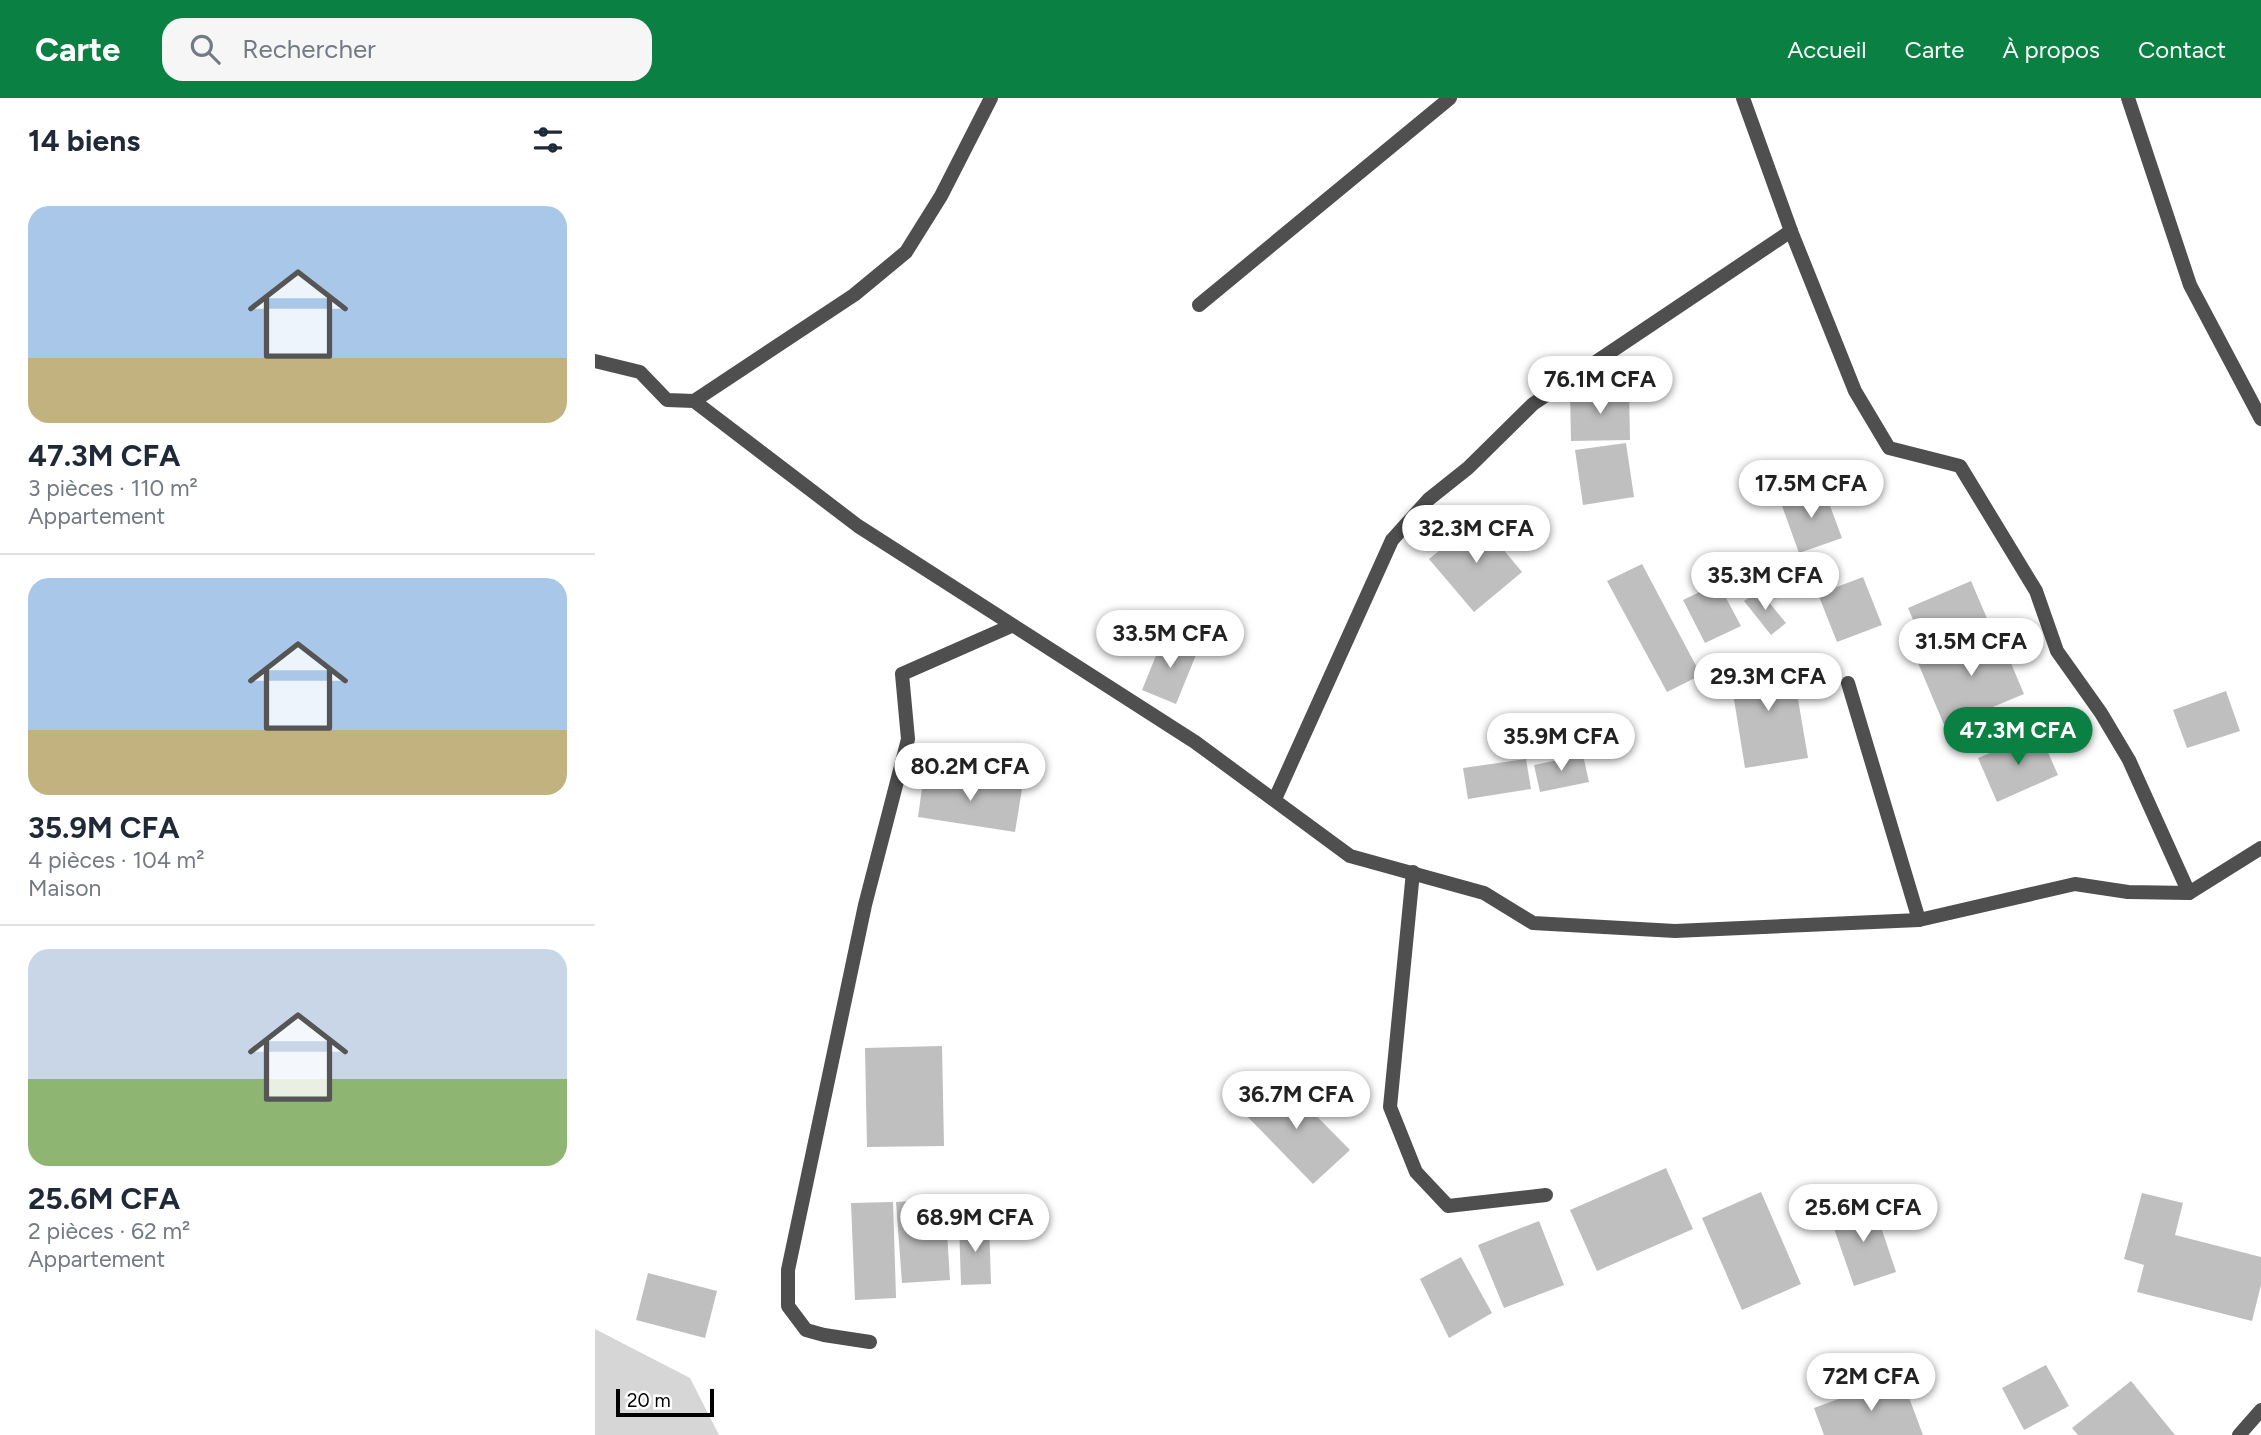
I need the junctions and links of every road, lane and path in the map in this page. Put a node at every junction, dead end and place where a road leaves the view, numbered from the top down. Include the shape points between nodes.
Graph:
1 (992, 98) edge
2 (1450, 98) edge
3 (1743, 98) edge
4 (2128, 98) edge
5 (1791, 231) junction
6 (1199, 305) dead end
7 (595, 361) edge
8 (694, 401) junction
9 (2261, 419) edge
10 (1011, 626) junction
11 (1848, 683) dead end
12 (1275, 799) junction
13 (2261, 848) edge
14 (1413, 872) junction
15 (2189, 893) junction
16 (1919, 920) junction
17 (1546, 1195) dead end
18 (870, 1342) dead end
19 (2261, 1410) edge
20 (2239, 1435) edge

1 - 8 street via 906,252 855,295
2 - 6 street
3 - 5 street
4 - 9 street via 2190,285
5 - 12 street via 1533,404 1429,499 1392,540
5 - 15 street via 1855,391 1889,448 1960,466 2036,591 2057,651 2129,760
7 - 8 street via 640,372 667,400
8 - 10 street via 858,526
10 - 12 street via 1195,742
10 - 18 street via 902,674 908,739 865,905 788,1270 788,1306 806,1330
11 - 16 street
12 - 14 street via 1350,856
13 - 15 street
14 - 16 street via 1484,893 1533,923 1675,931
14 - 17 street via 1390,1107 1416,1171 1448,1206
15 - 16 street via 2128,892 2075,884
19 - 20 street

